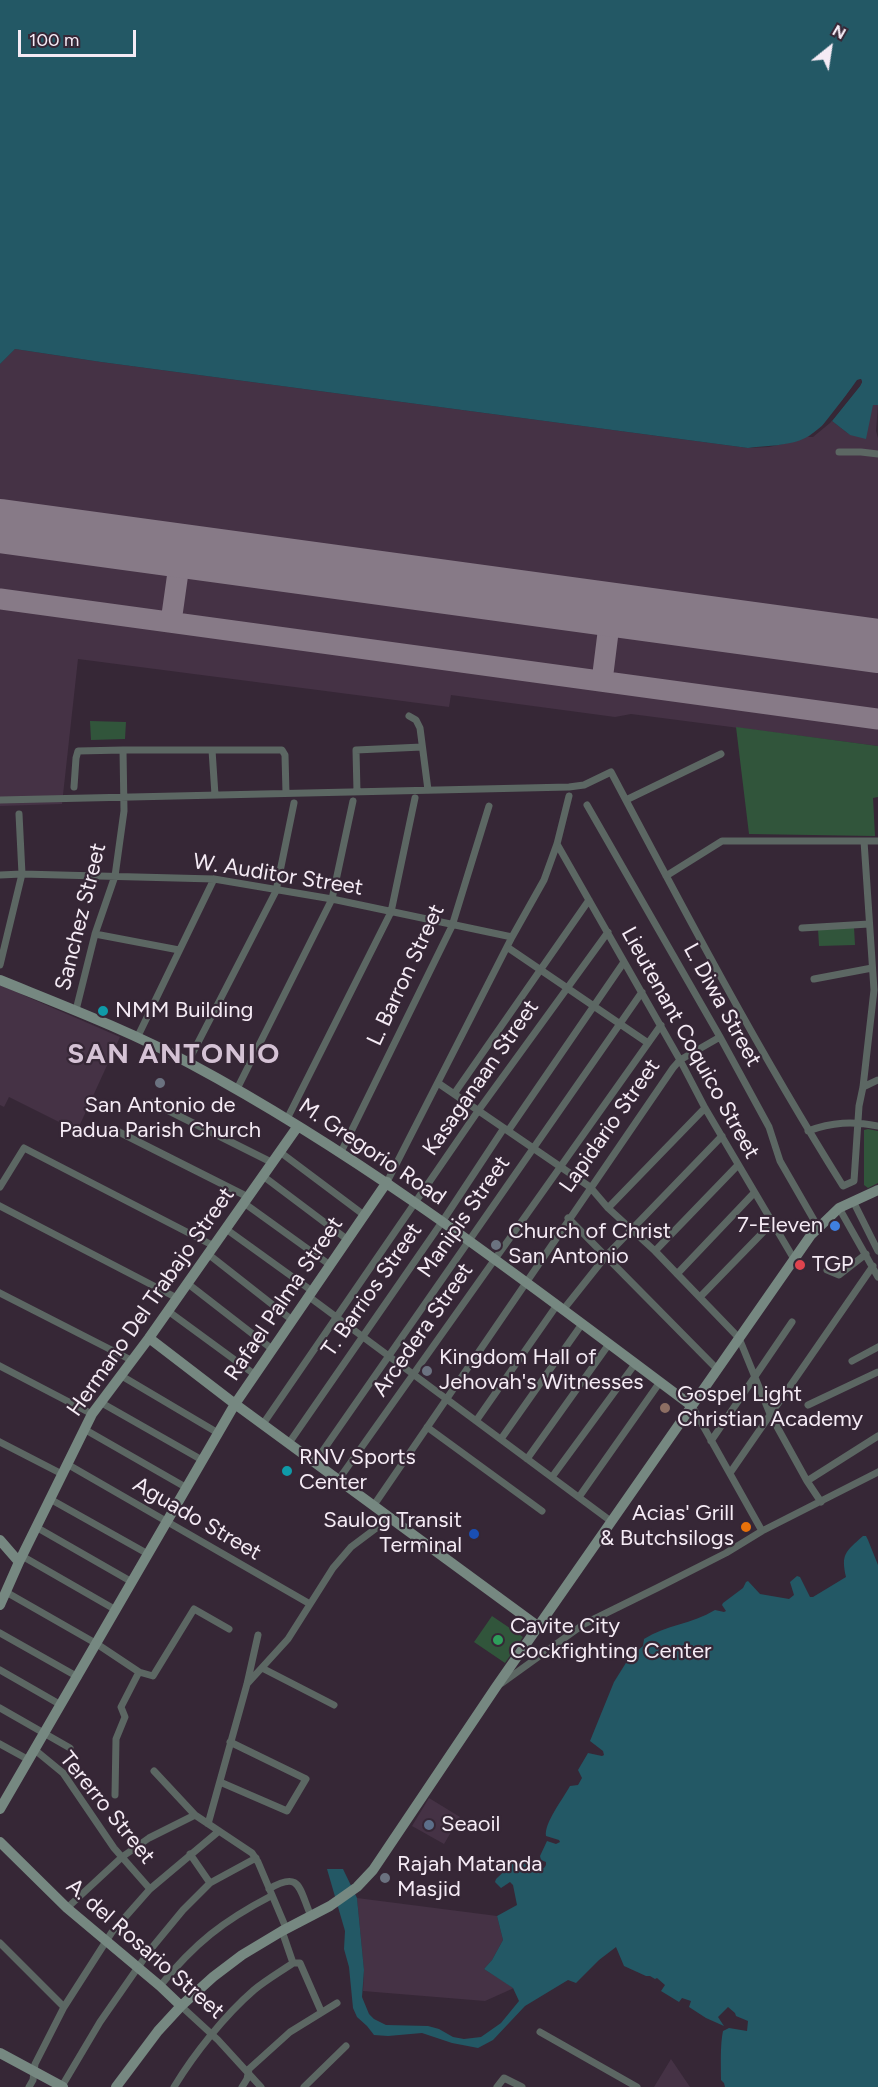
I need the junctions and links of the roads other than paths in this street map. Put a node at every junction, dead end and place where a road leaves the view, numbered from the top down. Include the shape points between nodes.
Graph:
1 (839, 452) dead end
2 (878, 454) edge
3 (409, 716) dead end
4 (422, 747) junction
5 (123, 750) junction
6 (212, 750) junction
7 (722, 754) dead end
8 (74, 787) dead end
9 (428, 790) junction
10 (357, 792) junction
11 (286, 793) junction
12 (215, 795) junction
13 (569, 796) dead end
14 (122, 798) junction
15 (414, 798) dead end
16 (0, 800) edge
17 (626, 800) junction
18 (353, 801) dead end
19 (294, 803) dead end
20 (587, 805) dead end
21 (489, 806) dead end
22 (19, 814) dead end
23 (864, 841) junction
24 (878, 841) edge
25 (557, 844) junction
26 (22, 874) junction
27 (0, 875) edge
28 (115, 876) junction
29 (666, 876) junction
30 (214, 879) junction
31 (276, 891) junction
32 (332, 900) junction
33 (589, 900) junction
34 (391, 912) junction
35 (869, 924) junction
36 (452, 926) junction
37 (802, 928) dead end
38 (608, 932) junction
39 (95, 934) junction
40 (512, 937) junction
41 (874, 943) edge
42 (507, 947) junction
43 (179, 950) junction
44 (624, 962) junction
45 (0, 965) edge
46 (872, 968) junction
47 (540, 969) junction
48 (814, 979) dead end
49 (0, 980) edge
50 (567, 987) junction
51 (642, 992) junction
52 (593, 1005) junction
53 (76, 1010) junction
54 (619, 1023) junction
55 (661, 1025) junction
56 (720, 1037) junction
57 (137, 1038) junction
58 (648, 1043) junction
59 (680, 1059) junction
60 (188, 1062) junction
61 (878, 1080) edge
62 (438, 1083) junction
63 (863, 1087) junction
64 (237, 1089) junction
65 (454, 1094) junction
66 (153, 1102) dead end
67 (705, 1108) junction
68 (478, 1111) junction
69 (287, 1119) junction
70 (858, 1123) junction
71 (298, 1126) junction
72 (878, 1126) edge
73 (113, 1129) dead end
74 (506, 1129) junction
75 (808, 1131) junction
76 (722, 1136) junction
77 (533, 1148) junction
78 (280, 1152) junction
79 (341, 1152) junction
80 (273, 1163) junction
81 (738, 1165) junction
82 (560, 1167) junction
83 (263, 1176) junction
84 (387, 1182) junction
85 (0, 1187) edge
86 (590, 1187) junction
87 (878, 1190) edge
88 (754, 1193) junction
89 (246, 1200) junction
90 (415, 1203) junction
91 (845, 1204) junction
92 (0, 1206) edge
93 (608, 1208) junction
94 (364, 1215) junction
95 (568, 1218) junction
96 (442, 1222) junction
97 (772, 1223) junction
98 (818, 1227) junction
99 (226, 1229) junction
100 (631, 1230) junction
101 (348, 1240) junction
102 (469, 1241) junction
103 (211, 1250) junction
104 (655, 1251) junction
105 (878, 1251) edge
106 (866, 1254) junction
107 (606, 1256) junction
108 (794, 1259) junction
109 (495, 1260) junction
110 (330, 1265) junction
111 (873, 1266) junction
112 (827, 1270) dead end
113 (677, 1274) junction
114 (878, 1277) edge
115 (525, 1282) junction
116 (188, 1283) junction
117 (0, 1293) edge
118 (310, 1294) junction
119 (700, 1297) junction
120 (177, 1298) junction
121 (560, 1308) junction
122 (168, 1311) junction
123 (336, 1317) junction
124 (292, 1320) junction
125 (792, 1322) dead end
126 (582, 1324) junction
127 (361, 1336) junction
128 (149, 1338) junction
129 (739, 1338) junction
130 (609, 1344) junction
131 (878, 1347) edge
132 (272, 1348) junction
133 (388, 1356) junction
134 (131, 1360) junction
135 (852, 1361) dead end
136 (635, 1364) junction
137 (0, 1366) edge
138 (717, 1370) junction
139 (878, 1372) edge
140 (254, 1374) junction
141 (413, 1374) junction
142 (120, 1375) junction
143 (755, 1378) junction
144 (660, 1382) junction
145 (446, 1399) junction
146 (100, 1402) junction
147 (236, 1404) junction
148 (808, 1405) dead end
149 (692, 1406) junction
150 (92, 1414) junction
151 (770, 1414) junction
152 (476, 1421) junction
153 (263, 1424) junction
154 (427, 1426) junction
155 (84, 1429) junction
156 (218, 1433) junction
157 (878, 1436) edge
158 (501, 1439) junction
159 (711, 1441) junction
160 (0, 1442) edge
161 (289, 1443) junction
162 (527, 1459) junction
163 (202, 1460) junction
164 (315, 1462) junction
165 (65, 1469) junction
166 (878, 1472) edge
167 (730, 1473) junction
168 (552, 1477) junction
169 (339, 1479) junction
170 (807, 1481) junction
171 (186, 1488) junction
172 (579, 1497) junction
173 (50, 1499) junction
174 (821, 1502) junction
175 (374, 1505) junction
176 (542, 1511) dead end
177 (391, 1517) junction
178 (167, 1521) junction
179 (612, 1522) junction
180 (36, 1527) junction
181 (762, 1531) junction
182 (0, 1540) edge
183 (148, 1554) junction
184 (20, 1559) junction
185 (132, 1582) junction
186 (6, 1592) junction
187 (310, 1604) junction
188 (0, 1605) edge
189 (116, 1610) junction
190 (539, 1627) junction
191 (230, 1629) dead end
192 (0, 1633) edge
193 (258, 1635) dead end
194 (97, 1644) junction
195 (262, 1668) junction
196 (0, 1670) edge
197 (139, 1672) junction
198 (78, 1677) junction
199 (247, 1684) junction
200 (496, 1687) junction
201 (62, 1705) junction
202 (334, 1705) dead end
203 (0, 1708) edge
204 (45, 1733) junction
205 (230, 1742) junction
206 (0, 1744) edge
207 (70, 1748) dead end
208 (32, 1755) junction
209 (153, 1771) dead end
210 (220, 1782) junction
211 (115, 1795) dead end
212 (0, 1809) edge
213 (195, 1815) junction
214 (208, 1824) junction
215 (219, 1831) junction
216 (0, 1842) edge
217 (190, 1854) junction
218 (122, 1857) junction
219 (256, 1858) junction
220 (210, 1883) junction
221 (150, 1889) junction
222 (270, 1893) junction
223 (67, 1908) junction
224 (311, 1916) junction
225 (284, 1930) junction
226 (105, 1942) junction
227 (0, 1943) edge
228 (293, 1963) junction
229 (138, 1968) junction
230 (160, 1986) junction
231 (337, 2003) dead end
232 (181, 2006) junction
233 (64, 2007) junction
234 (321, 2011) junction
235 (540, 2032) dead end
236 (213, 2035) junction
237 (346, 2046) dead end
238 (0, 2053) edge
239 (34, 2072) junction
240 (248, 2074) junction
241 (29, 2087) edge
242 (62, 2087) edge
243 (116, 2087) edge
244 (174, 2087) edge
245 (242, 2087) edge
246 (261, 2087) edge
247 (304, 2087) edge
248 (497, 2087) edge
249 (522, 2087) edge
250 (638, 2087) edge

1 - 2 street
3 - 4 street via 419,724
4 - 9 street
4 - 10 street via 356,750
5 - 6 street
5 - 8 street via 78,751
5 - 14 street, Sanchez Street
6 - 11 street via 282,750
6 - 12 street
7 - 17 street
9 - 10 street
9 - 17 street via 569,787 584,785 611,772
10 - 11 street
11 - 12 street
12 - 14 street
13 - 25 street, Rafael Palma Street
14 - 16 street
14 - 28 street, Sanchez Street via 124,811
15 - 34 street
17 - 29 street
18 - 32 street
19 - 31 street
20 - 56 street, L. Diwa Street
21 - 36 street, L. Barron Street
22 - 26 street
23 - 24 street
23 - 29 street via 722,841
23 - 35 street
25 - 33 street, Lieutenant Coquico Street
25 - 40 street, Rafael Palma Street via 539,890
26 - 27 street, W. Auditor Street
26 - 28 street, W. Auditor Street
26 - 45 street
28 - 30 street, W. Auditor Street
28 - 39 street, Sanchez Street
29 - 75 street
30 - 31 street, W. Auditor Street
30 - 43 street
31 - 32 street, W. Auditor Street
31 - 60 street
32 - 34 street, W. Auditor Street
32 - 64 street
33 - 38 street, Lieutenant Coquico Street
33 - 47 street
34 - 36 street, W. Auditor Street
34 - 69 street
35 - 37 street
35 - 41 street
36 - 40 street, W. Auditor Street
36 - 79 street, L. Barron Street
38 - 44 street, Lieutenant Coquico Street
38 - 50 street, Kasaganaan Street
39 - 43 street
39 - 53 street, Sanchez Street
40 - 42 street, Rafael Palma Street
41 - 46 street
42 - 47 street
42 - 62 street, Rafael Palma Street
43 - 57 street
44 - 51 street, Lieutenant Coquico Street
44 - 52 street, T. Barrios Street
46 - 48 street
46 - 63 street via 874,990
47 - 50 street
47 - 65 street
49 - 53 street, M. Gregorio Road
50 - 52 street
50 - 68 street, Kasaganaan Street
51 - 54 street, Manipis Street
51 - 55 street, Lieutenant Coquico Street
52 - 54 street
52 - 74 street, T. Barrios Street
53 - 57 street, M. Gregorio Road
54 - 58 street
54 - 77 street, Manipis Street
55 - 58 street, Arcedera Street
55 - 59 street, Lieutenant Coquico Street
56 - 59 street, Lapidario Street
56 - 98 street, L. Diwa Street via 769,1127 780,1161
57 - 60 street, M. Gregorio Road
58 - 82 street, Arcedera Street
59 - 67 street, Lieutenant Coquico Street
59 - 86 street, Lapidario Street
60 - 64 street, M. Gregorio Road
61 - 63 street
62 - 65 street
62 - 84 street, Rafael Palma Street
63 - 70 street
64 - 69 street, M. Gregorio Road
65 - 68 street
66 - 80 street
67 - 76 street, Lieutenant Coquico Street
67 - 93 street
68 - 74 street
68 - 90 street, Kasaganaan Street
69 - 71 street, M. Gregorio Road
70 - 72 street
70 - 75 street via 825,1124
70 - 75 street via 854,1181 843,1185
71 - 78 street, Hermano Del Trabajo Street
71 - 79 street, M. Gregorio Road
73 - 89 street
74 - 77 street
74 - 96 street, T. Barrios Street
76 - 81 street, Lieutenant Coquico Street
76 - 100 street
77 - 82 street
77 - 102 street, Manipis Street
78 - 80 street, Hermano Del Trabajo Street
78 - 94 street
79 - 84 street, M. Gregorio Road
80 - 83 street, Hermano Del Trabajo Street
81 - 88 street, Lieutenant Coquico Street
81 - 104 street
82 - 86 street
82 - 109 street, Arcedera Street
83 - 89 street, Hermano Del Trabajo Street
83 - 101 street
84 - 90 street, M. Gregorio Road
84 - 94 street, Rafael Palma Street
85 - 103 street via 24,1148
86 - 93 street
86 - 95 street, Lapidario Street
87 - 91 street
88 - 97 street, Lieutenant Coquico Street
88 - 113 street
89 - 99 street, Hermano Del Trabajo Street
89 - 110 street
90 - 96 street, M. Gregorio Road
90 - 123 street, Kasaganaan Street
91 - 98 street
91 - 105 street
91 - 106 street
92 - 120 street
93 - 100 street
94 - 101 street, Rafael Palma Street
95 - 107 street
95 - 115 street, Lapidario Street
96 - 102 street, M. Gregorio Road
96 - 127 street, T. Barrios Street
97 - 108 street, Lieutenant Coquico Street
97 - 119 street
98 - 108 street
99 - 103 street, Hermano Del Trabajo Street
99 - 118 street
100 - 104 street
100 - 107 street
101 - 110 street, Rafael Palma Street
102 - 109 street, M. Gregorio Road
102 - 133 street, Manipis Street
103 - 116 street, Hermano Del Trabajo Street
103 - 124 street
104 - 113 street
106 - 111 street
106 - 112 street via 839,1275
107 - 121 street
107 - 138 street
108 - 129 street
109 - 115 street, M. Gregorio Road
109 - 141 street, Arcedera Street
110 - 118 street, Rafael Palma Street
111 - 114 street
111 - 151 street
113 - 119 street
115 - 121 street, M. Gregorio Road
115 - 145 street, Lapidario Street
116 - 120 street, Hermano Del Trabajo Street
116 - 132 street
117 - 134 street
118 - 123 street
118 - 124 street, Rafael Palma Street
119 - 129 street
120 - 122 street, Hermano Del Trabajo Street
121 - 126 street, M. Gregorio Road
121 - 152 street
122 - 128 street, Hermano Del Trabajo Street
122 - 140 street
123 - 127 street
123 - 153 street, Kasaganaan Street
124 - 132 street, Rafael Palma Street
125 - 143 street
126 - 130 street, M. Gregorio Road
126 - 158 street
127 - 133 street
127 - 161 street, T. Barrios Street
128 - 134 street, Hermano Del Trabajo Street
128 - 147 street
129 - 138 street
129 - 143 street
130 - 136 street, M. Gregorio Road
130 - 162 street
131 - 135 street
132 - 140 street, Rafael Palma Street
133 - 141 street
133 - 164 street, Manipis Street
134 - 142 street, Hermano Del Trabajo Street
136 - 144 street, M. Gregorio Road
136 - 168 street
137 - 150 street
138 - 149 street
139 - 148 street
140 - 147 street, Rafael Palma Street
141 - 145 street
141 - 169 street, Arcedera Street
142 - 146 street, Hermano Del Trabajo Street
142 - 156 street
143 - 151 street
143 - 159 street
144 - 149 street, M. Gregorio Road
144 - 172 street
145 - 152 street
145 - 154 street, Lapidario Street
146 - 150 street, Hermano Del Trabajo Street
146 - 163 street
147 - 153 street
147 - 156 street, Rafael Palma Street
149 - 159 street
149 - 179 street
150 - 155 street, Hermano Del Trabajo Street
151 - 167 street
151 - 170 street
152 - 158 street
153 - 161 street
154 - 175 street, Lapidario Street
154 - 176 street
155 - 165 street, Hermano Del Trabajo Street
155 - 171 street
156 - 163 street, Rafael Palma Street
157 - 170 street
158 - 162 street
159 - 167 street
160 - 165 street, Aguado Street
161 - 164 street
162 - 168 street
163 - 171 street, Rafael Palma Street
164 - 169 street
165 - 173 street, Hermano Del Trabajo Street
165 - 178 street, Aguado Street
166 - 174 street
167 - 181 street
168 - 172 street
169 - 175 street
170 - 174 street
171 - 178 street, Rafael Palma Street
172 - 179 street
173 - 180 street, Hermano Del Trabajo Street
173 - 183 street
174 - 181 street
175 - 177 street
177 - 187 street via 351,1547
177 - 190 street
178 - 183 street, Rafael Palma Street
178 - 187 street, Aguado Street
179 - 190 street
180 - 184 street, Hermano Del Trabajo Street
180 - 185 street
181 - 200 street via 584,1624
182 - 184 street
183 - 185 street, Rafael Palma Street
184 - 186 street, Hermano Del Trabajo Street
184 - 189 street
185 - 189 street, Rafael Palma Street
186 - 188 street, Hermano Del Trabajo Street
186 - 194 street
187 - 195 street via 288,1639
189 - 194 street, Rafael Palma Street
190 - 200 street
191 - 197 street via 194,1609 153,1676
192 - 198 street
193 - 199 street
194 - 197 street
194 - 198 street, Rafael Palma Street
195 - 199 street
195 - 202 street
196 - 201 street
197 - 211 street via 121,1707 125,1717 116,1739
198 - 201 street, Rafael Palma Street
199 - 205 street
200 - 224 street via 373,1870 357,1887
201 - 204 street, Rafael Palma Street
203 - 204 street
204 - 207 street
204 - 208 street, Rafael Palma Street
205 - 210 street
205 - 210 street via 306,1779 287,1811
206 - 208 street, Tererro Street
208 - 212 street, Rafael Palma Street
208 - 218 street, Tererro Street via 63,1773
209 - 213 street
210 - 214 street
213 - 214 street
213 - 218 street via 149,1838
214 - 215 street
215 - 217 street
215 - 219 street
216 - 223 street, A. del Rosario Street
217 - 220 street
217 - 221 street
218 - 221 street, Tererro Street
218 - 223 street
219 - 220 street
219 - 222 street
220 - 229 street via 183,1910
221 - 226 street
222 - 224 street via 291,1880 297,1884
222 - 225 street
222 - 230 street via 216,1928
223 - 226 street, A. del Rosario Street
224 - 225 street
225 - 228 street
225 - 232 street via 213,1977
226 - 229 street, A. del Rosario Street
226 - 233 street
227 - 233 street
228 - 234 street via 300,1963
228 - 236 street via 255,1989
229 - 230 street, A. del Rosario Street
229 - 242 street
230 - 232 street, A. del Rosario Street
231 - 234 street
232 - 236 street, A. del Rosario Street
232 - 243 street
233 - 239 street
234 - 240 street via 290,2032
235 - 250 street
236 - 240 street, A. del Rosario Street
236 - 244 street
237 - 247 street
238 - 239 street
239 - 241 street
239 - 242 street
240 - 245 street
240 - 246 street, A. del Rosario Street
248 - 249 street via 504,2078

